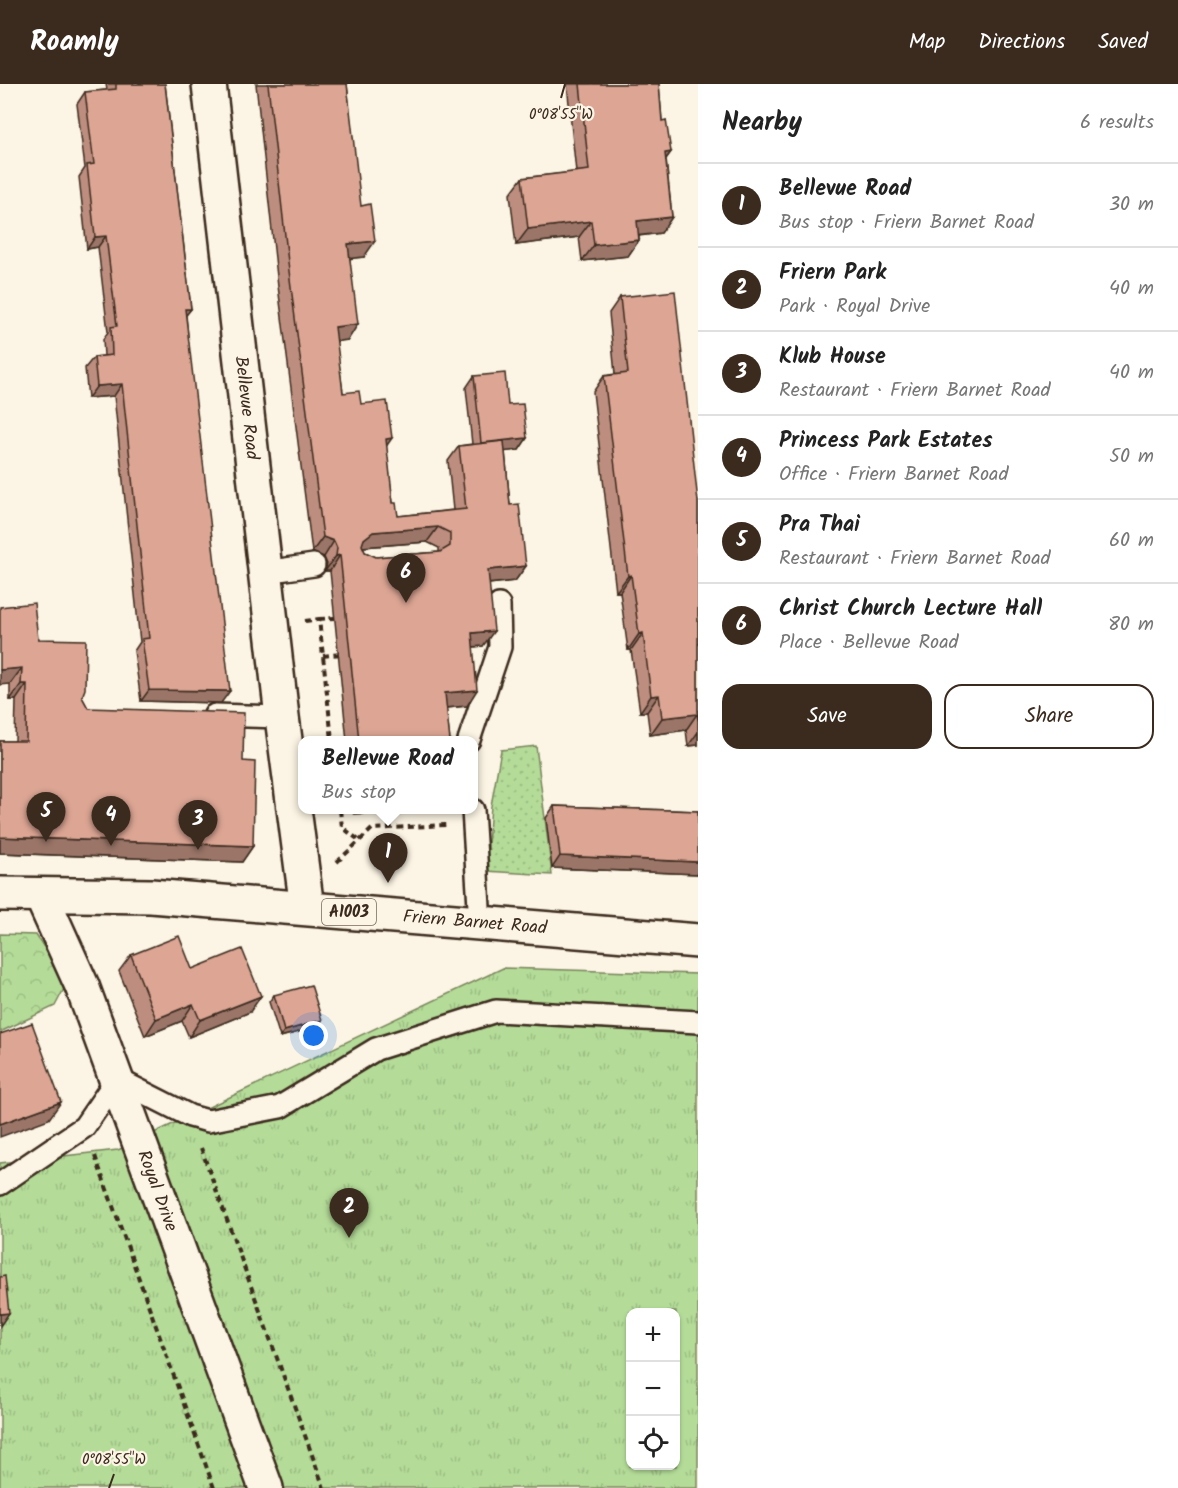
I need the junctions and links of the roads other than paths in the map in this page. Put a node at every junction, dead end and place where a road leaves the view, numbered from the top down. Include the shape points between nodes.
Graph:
1 (209, 84) edge
2 (314, 565) dead end
3 (266, 572) junction
4 (498, 605) dead end
5 (200, 715) edge
6 (282, 717) junction
7 (471, 736) edge
8 (474, 816) edge
9 (0, 894) edge
10 (41, 895) junction
11 (307, 908) junction
12 (480, 923) junction
13 (698, 941) edge
14 (698, 1022) edge
15 (117, 1079) junction
16 (0, 1184) edge
17 (266, 1488) edge

1 - 3 street, Bellevue Road
2 - 3 lane
3 - 6 street, Bellevue Road
4 - 7 lane via 500,647
5 - 6 lane
6 - 11 street, Bellevue Road
8 - 12 lane
9 - 10 street, Friern Barnet Road / A1003
10 - 11 street, Friern Barnet Road / A1003 via 151,896
10 - 15 street, Royal Drive via 82,986
11 - 12 street, Friern Barnet Road / A1003
12 - 13 street, Friern Barnet Road / A1003
14 - 15 lane via 496,1011 376,1049 280,1107 208,1121 190,1116
15 - 16 lane via 84,1127
15 - 17 street, Royal Drive

